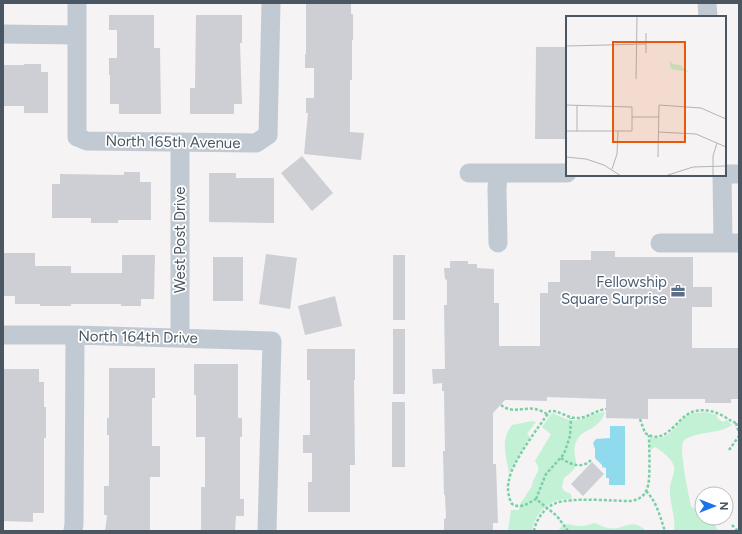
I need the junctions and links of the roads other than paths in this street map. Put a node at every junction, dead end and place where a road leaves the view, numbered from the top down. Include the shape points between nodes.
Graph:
1 (77, 3) edge
2 (271, 3) edge
3 (707, 3) edge
4 (708, 16) edge
5 (3, 34) edge
6 (77, 35) junction
7 (180, 142) junction
8 (469, 172) dead end
9 (498, 173) junction
10 (566, 173) edge
11 (726, 174) edge
12 (739, 174) edge
13 (724, 176) edge
14 (498, 243) dead end
15 (660, 243) dead end
16 (731, 243) edge
17 (3, 335) edge
18 (75, 335) junction
19 (180, 338) junction
20 (73, 531) edge
21 (267, 531) edge

1 - 6 street
2 - 7 street, North 165th Avenue via 268,136 256,142
3 - 4 street
5 - 6 street
6 - 7 street, North 165th Avenue via 77,137 87,141
7 - 19 street, West Post Drive
8 - 9 street
9 - 10 street
9 - 14 street
11 - 12 street
13 - 16 street
15 - 16 street
17 - 18 street, North 164th Drive
18 - 19 street, North 164th Drive
18 - 20 street
19 - 21 street, North 164th Drive via 272,341

